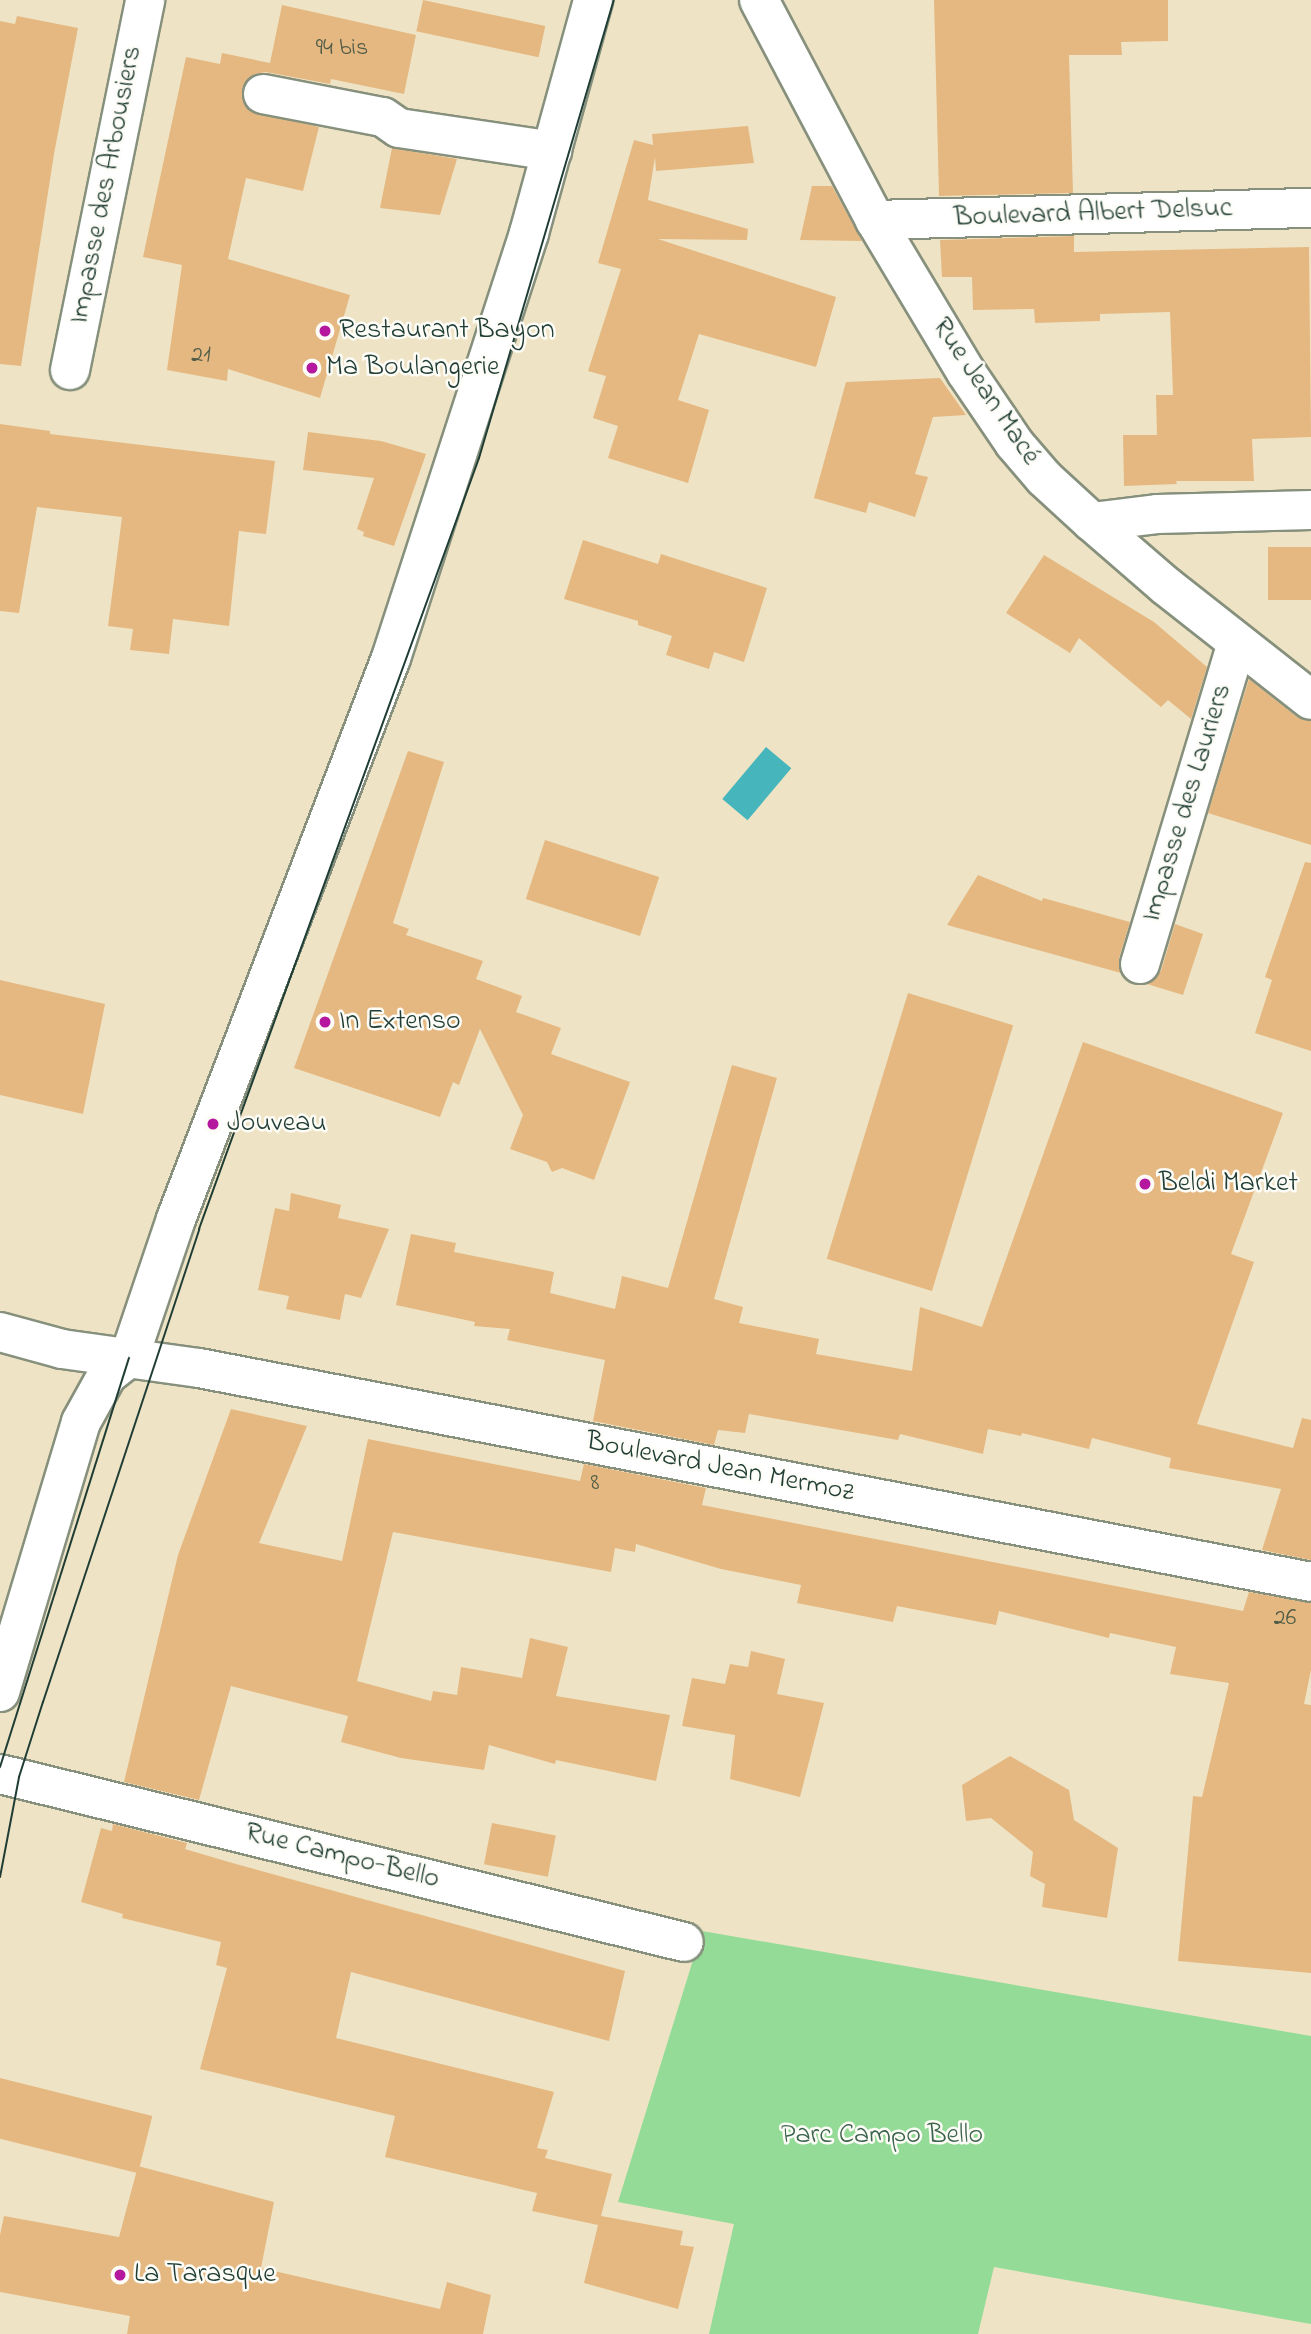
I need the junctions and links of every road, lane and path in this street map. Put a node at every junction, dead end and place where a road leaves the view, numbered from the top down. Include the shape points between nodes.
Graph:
1 (145, 0) edge
2 (593, 0) edge
3 (759, 0) edge
4 (263, 94) dead end
5 (552, 151) junction
6 (1311, 208) edge
7 (875, 220) junction
8 (70, 370) dead end
9 (1311, 510) edge
10 (1092, 522) junction
11 (1237, 642) junction
12 (1311, 700) edge
13 (1140, 964) dead end
14 (0, 1332) edge
15 (129, 1358) junction
16 (1311, 1582) edge
17 (0, 1692) edge
18 (0, 1774) edge
19 (684, 1942) dead end

1 - 8 street, Impasse des Arbousiers
2 - 5 street
3 - 7 street, Rue Jean Macé
4 - 5 street via 383,117 399,128
5 - 15 street via 461,450 391,659 176,1219
6 - 7 street, Boulevard Albert Delsuc
7 - 10 street, Rue Jean Macé via 1014,443
9 - 10 street via 1157,514
10 - 11 street, Rue Jean Macé
11 - 12 street, Rue Jean Macé
11 - 13 street, Impasse des Lauriers
14 - 15 street, Boulevard Jean Mermoz via 62,1349
15 - 16 street, Boulevard Jean Mermoz via 212,1370
15 - 17 street via 107,1375 81,1422
18 - 19 street, Rue Campo-Bello

